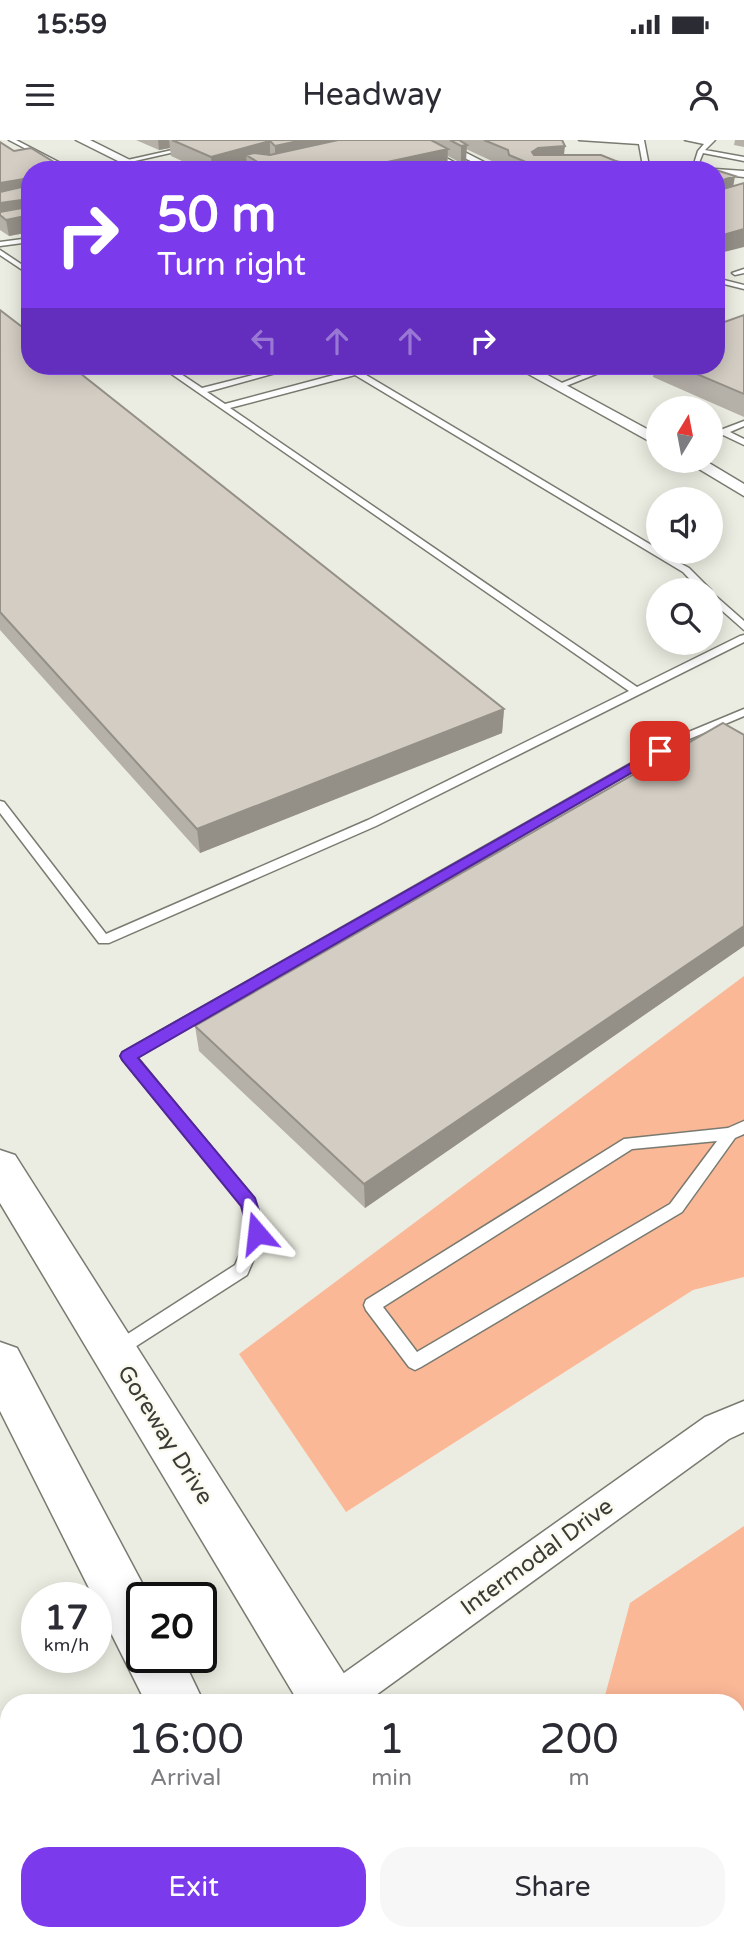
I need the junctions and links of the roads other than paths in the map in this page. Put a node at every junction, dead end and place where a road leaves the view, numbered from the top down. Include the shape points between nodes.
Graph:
1 (12, 140) edge
2 (81, 140) edge
3 (200, 140) edge
4 (225, 140) edge
5 (408, 140) edge
6 (437, 140) edge
7 (582, 140) edge
8 (688, 140) edge
9 (641, 141) edge
10 (709, 141) edge
11 (701, 151) junction
12 (122, 159) junction
13 (744, 159) edge
14 (53, 161) edge
15 (126, 161) edge
16 (448, 161) edge
17 (478, 161) edge
18 (645, 161) edge
19 (700, 161) edge
20 (725, 172) edge
21 (744, 174) edge
22 (21, 241) edge
23 (0, 244) edge
24 (0, 252) edge
25 (21, 267) edge
26 (744, 271) edge
27 (735, 273) dead end
28 (725, 283) edge
29 (744, 287) edge
30 (177, 375) edge
31 (263, 375) edge
32 (345, 375) edge
33 (361, 375) edge
34 (538, 375) edge
35 (588, 375) edge
36 (558, 386) junction
37 (201, 391) junction
38 (225, 407) junction
39 (744, 423) edge
40 (724, 432) joint
41 (646, 434) edge
42 (744, 442) edge
43 (714, 473) edge
44 (744, 491) edge
45 (694, 578) edge
46 (723, 607) edge
47 (744, 627) edge
48 (744, 638) edge
49 (634, 690) junction
50 (744, 712) edge
51 (0, 805) edge
52 (737, 1130) edge
53 (0, 1167) edge
54 (114, 1352) junction
55 (0, 1363) edge
56 (744, 1416) edge
57 (126, 1606) edge
58 (160, 1673) edge
59 (171, 1694) edge
60 (325, 1694) edge
61 (344, 1694) edge

1 - 14 lane
2 - 12 street
3 - 12 lane
4 - 12 lane
5 - 16 lane
6 - 17 lane
7 - 9 lane
8 - 10 lane
9 - 18 lane
10 - 11 lane
11 - 13 lane
11 - 19 lane
12 - 15 street
20 - 21 street
22 - 23 lane
24 - 25 lane
26 - 27 lane
28 - 29 lane
30 - 37 lane
31 - 37 lane
32 - 38 lane
33 - 45 lane
34 - 36 street
35 - 36 lane
36 - 41 street
37 - 38 lane
38 - 49 lane
39 - 40 lane
40 - 42 lane
43 - 44 street
46 - 47 lane
48 - 49 lane
49 - 51 lane via 372,823 104,940
50 - 54 lane via 683,738 128,1056 249,1203 257,1233 241,1270
52 - 52 lane via 629,1143 372,1306 415,1362 677,1208
53 - 54 main road, Goreway Drive
54 - 60 main road, Goreway Drive
55 - 57 main road
56 - 61 street, Intermodal Drive via 717,1428
58 - 59 main road

